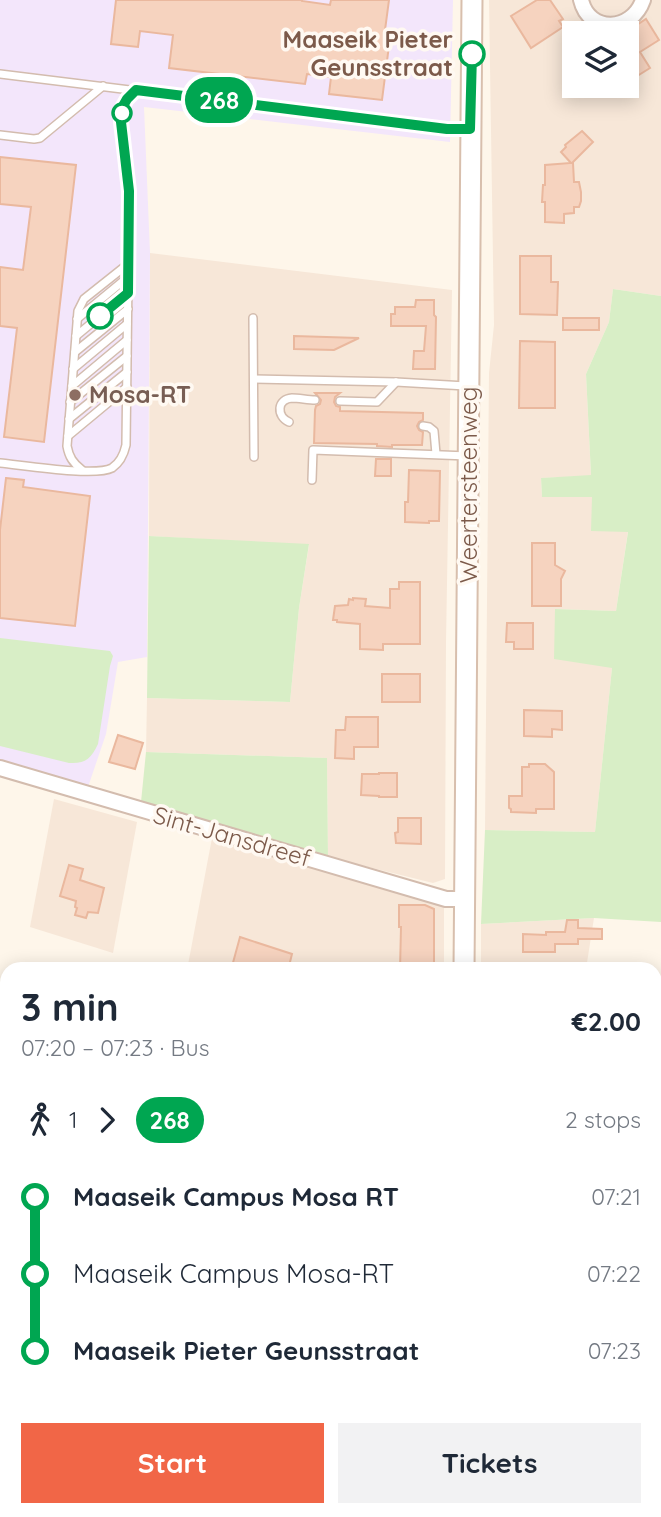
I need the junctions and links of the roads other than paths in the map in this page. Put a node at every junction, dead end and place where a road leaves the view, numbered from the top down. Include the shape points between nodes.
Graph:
1 (472, 0) edge
2 (581, 0) edge
3 (643, 0) edge
4 (0, 74) edge
5 (103, 86) junction
6 (136, 90) junction
7 (470, 129) junction
8 (0, 135) edge
9 (128, 264) junction
10 (128, 277) junction
11 (128, 293) junction
12 (128, 309) junction
13 (253, 318) dead end
14 (77, 319) junction
15 (128, 324) junction
16 (76, 336) junction
17 (127, 340) junction
18 (75, 352) junction
19 (127, 356) junction
20 (73, 369) junction
21 (127, 372) junction
22 (254, 379) junction
23 (396, 382) junction
24 (72, 386) junction
25 (470, 386) junction
26 (127, 387) junction
27 (315, 400) dead end
28 (340, 401) dead end
29 (70, 402) junction
30 (69, 419) junction
31 (289, 422) dead end
32 (423, 426) dead end
33 (68, 436) junction
34 (436, 454) junction
35 (469, 456) junction
36 (254, 457) dead end
37 (0, 463) edge
38 (82, 470) junction
39 (312, 480) dead end
40 (0, 768) edge
41 (465, 899) junction
42 (464, 962) edge

1 - 7 main road, Weertersteenweg
2 - 3 street via 596,21 616,25 634,16
4 - 5 lane
5 - 6 lane
5 - 8 lane via 40,138
6 - 7 lane
6 - 9 lane via 123,106 121,122 129,191
7 - 25 main road, Weertersteenweg
9 - 10 lane
9 - 14 lane via 84,299
10 - 11 lane
10 - 14 lane
11 - 12 lane
11 - 16 lane
12 - 15 lane
12 - 18 lane
13 - 22 lane
14 - 16 lane
15 - 17 lane
15 - 20 lane
16 - 18 lane
17 - 19 lane
17 - 24 lane
18 - 20 lane
19 - 21 lane
19 - 29 lane
20 - 24 lane
21 - 26 lane
21 - 30 lane
22 - 23 lane
22 - 36 lane
23 - 25 lane
23 - 28 lane via 377,402
24 - 29 lane
25 - 35 main road, Weertersteenweg
26 - 33 lane
26 - 38 lane via 126,445 120,461 104,470
27 - 31 lane via 285,400 280,410
29 - 30 lane
30 - 33 lane
32 - 34 lane via 434,431
33 - 38 lane via 69,456
34 - 35 lane
34 - 39 lane via 313,450
35 - 41 main road, Weertersteenweg
37 - 38 lane
40 - 41 street, Sint-Jansdreef via 446,899
41 - 42 main road, Weertersteenweg

